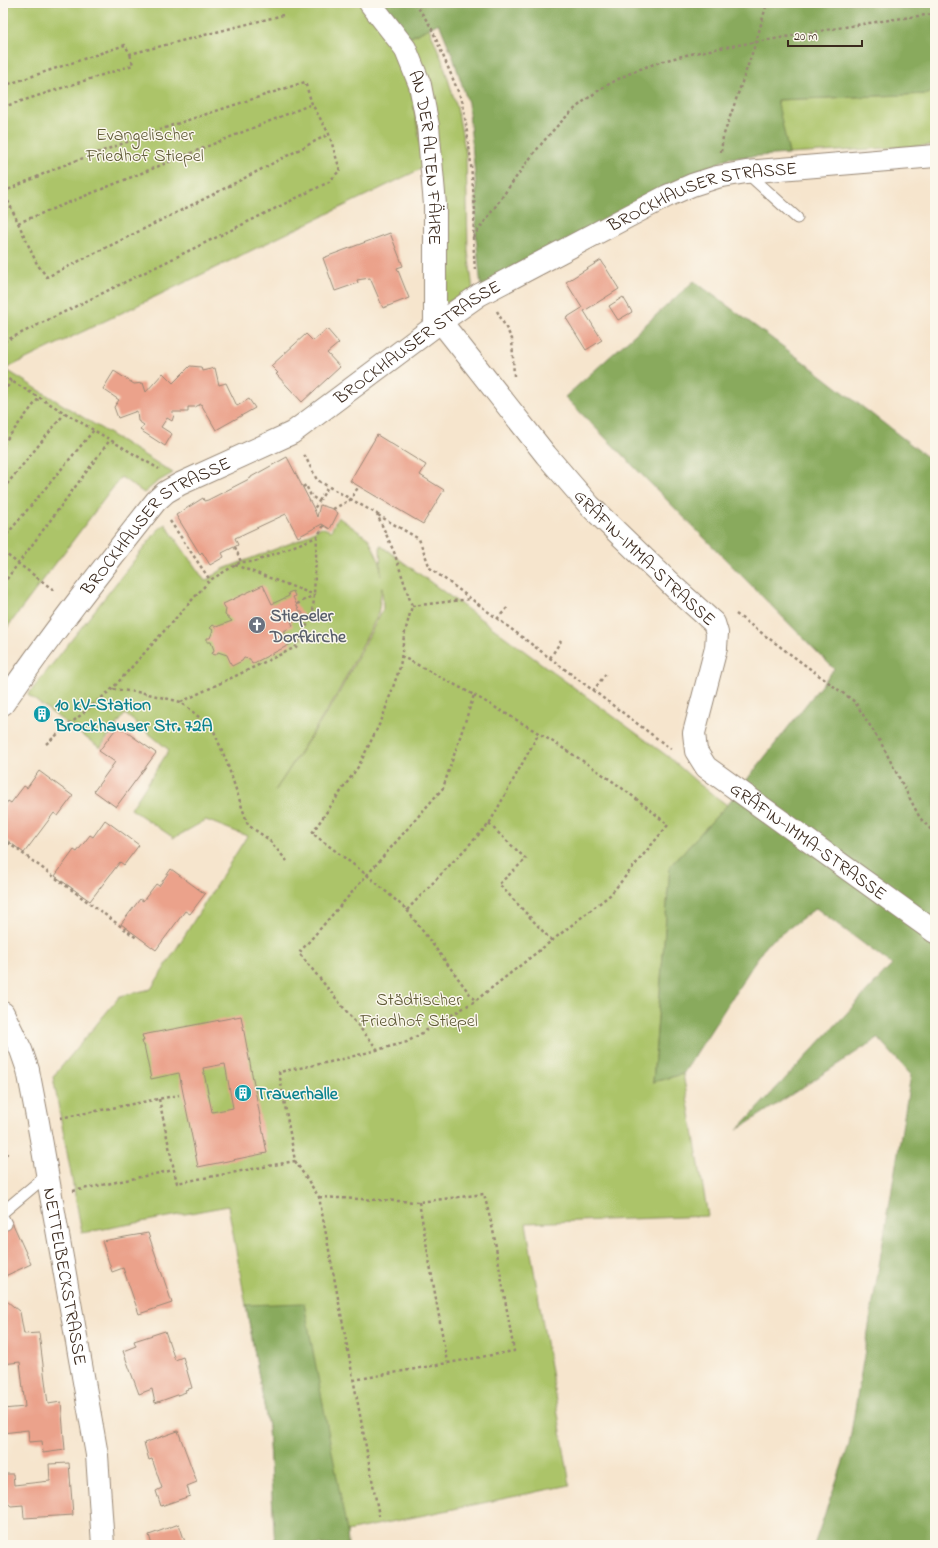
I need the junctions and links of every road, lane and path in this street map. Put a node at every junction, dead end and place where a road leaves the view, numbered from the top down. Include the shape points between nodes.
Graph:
1 (370, 3) edge
2 (415, 3) edge
3 (767, 3) edge
4 (935, 14) edge
5 (283, 15) dead end
6 (756, 42) junction
7 (130, 54) junction
8 (3, 86) edge
9 (312, 104) junction
10 (3, 107) edge
11 (329, 134) junction
12 (935, 156) edge
13 (746, 172) junction
14 (718, 177) junction
15 (3, 191) edge
16 (797, 218) dead end
17 (18, 223) junction
18 (473, 237) junction
19 (487, 291) junction
20 (438, 324) junction
21 (3, 342) edge
22 (3, 376) edge
23 (514, 379) dead end
24 (12, 381) junction
25 (3, 392) edge
26 (39, 398) junction
27 (65, 413) junction
28 (94, 430) junction
29 (110, 440) junction
30 (3, 444) edge
31 (309, 464) dead end
32 (180, 484) junction
33 (359, 486) dead end
34 (303, 487) dead end
35 (328, 487) junction
36 (3, 489) edge
37 (350, 500) junction
38 (319, 501) junction
39 (314, 509) dead end
40 (333, 509) dead end
41 (377, 514) junction
42 (324, 525) dead end
43 (318, 537) junction
44 (3, 539) edge
45 (186, 546) dead end
46 (235, 547) dead end
47 (3, 552) edge
48 (241, 562) junction
49 (19, 563) junction
50 (235, 565) junction
51 (38, 578) dead end
52 (210, 580) junction
53 (3, 584) edge
54 (315, 595) junction
55 (470, 599) junction
56 (296, 604) dead end
57 (412, 606) junction
58 (509, 606) dead end
59 (497, 619) junction
60 (561, 641) dead end
61 (401, 656) junction
62 (550, 658) junction
63 (607, 672) dead end
64 (112, 689) junction
65 (593, 691) junction
66 (474, 695) junction
67 (182, 702) junction
68 (3, 704) edge
69 (539, 733) junction
70 (46, 744) dead end
71 (706, 767) junction
72 (488, 824) junction
73 (3, 838) edge
74 (287, 861) dead end
75 (367, 875) junction
76 (407, 910) junction
77 (935, 932) edge
78 (138, 939) dead end
79 (552, 941) junction
80 (475, 1001) junction
81 (3, 1013) edge
82 (378, 1050) junction
83 (179, 1095) dead end
84 (159, 1099) junction
85 (38, 1122) junction
86 (295, 1161) junction
87 (174, 1170) junction
88 (47, 1175) junction
89 (51, 1197) junction
90 (319, 1197) junction
91 (419, 1202) junction
92 (3, 1212) edge
93 (447, 1362) junction
94 (354, 1380) junction
95 (379, 1516) dead end
96 (103, 1545) edge

1 - 20 street, AN DER ALTEN FÄHRE via 405,48 420,85 428,126 436,205
2 - 18 path via 431,27 463,103 475,210
3 - 6 path
4 - 6 path
5 - 7 path
6 - 14 path via 724,137
6 - 18 path via 682,55 642,68 589,98 566,116 543,142
7 - 8 path via 125,45
7 - 10 path via 133,65
9 - 11 path
9 - 15 path via 305,82 159,130
9 - 17 path
11 - 17 path via 46,277 37,264
11 - 21 path via 340,170 329,182
12 - 13 street, BROCKHAUSER STRASSE
13 - 14 street, BROCKHAUSER STRASSE
13 - 16 lane
14 - 19 street, BROCKHAUSER STRASSE via 667,196
15 - 17 path
18 - 19 path via 478,290
19 - 20 street, BROCKHAUSER STRASSE
19 - 23 path via 512,340
20 - 32 street, BROCKHAUSER STRASSE via 292,432
20 - 71 street, GRÄFIN-IMMA-STRASSE via 590,506 714,622 718,633 716,648 694,733 696,751
22 - 24 path
24 - 25 path
24 - 26 path
26 - 27 path
26 - 30 path
27 - 28 path
27 - 36 path
28 - 29 path
28 - 44 path
29 - 32 path
29 - 49 path
31 - 35 path via 317,480
32 - 68 street, BROCKHAUSER STRASSE via 156,501 74,606
33 - 37 path
34 - 38 path via 306,485 311,496
35 - 37 path
35 - 38 path
37 - 40 path
37 - 41 path
38 - 39 path
41 - 55 path via 419,539 430,568
41 - 57 path via 394,552
42 - 43 path
43 - 48 path via 254,562
43 - 54 path
45 - 52 path
46 - 48 path
47 - 49 path
48 - 50 path
49 - 51 path
49 - 53 path
50 - 52 path
50 - 54 path
52 - 64 path
54 - 56 path
54 - 67 path via 313,613 296,647
55 - 57 path
55 - 59 path
57 - 61 path
58 - 59 path
59 - 62 path
60 - 62 path
61 - 66 path
61 - 75 path via 400,667 382,719 358,767 312,834
62 - 65 path
63 - 65 path
64 - 67 path
64 - 70 path
65 - 71 path via 682,757
66 - 69 path
66 - 75 path via 443,788
67 - 74 path via 213,729 248,825 268,840
69 - 72 path
69 - 79 path via 641,801 668,825 610,895
71 - 77 street, GRÄFIN-IMMA-STRASSE
72 - 76 path
72 - 79 path via 526,859 499,884
73 - 78 path
75 - 76 path
75 - 82 path via 298,953
76 - 80 path
79 - 80 path
80 - 82 path via 407,1042
81 - 85 street, NETTELBECKSTRASSE via 28,1070
82 - 86 path via 279,1072
83 - 84 path
84 - 85 path
84 - 87 path
85 - 88 street, NETTELBECKSTRASSE
86 - 87 path via 177,1184
86 - 90 path
87 - 89 path
88 - 89 street, NETTELBECKSTRASSE
88 - 92 lane
89 - 96 street, NETTELBECKSTRASSE via 97,1455
90 - 91 path
90 - 94 path
91 - 93 path
91 - 93 path via 484,1194 494,1230 514,1351
93 - 94 path
94 - 95 path

